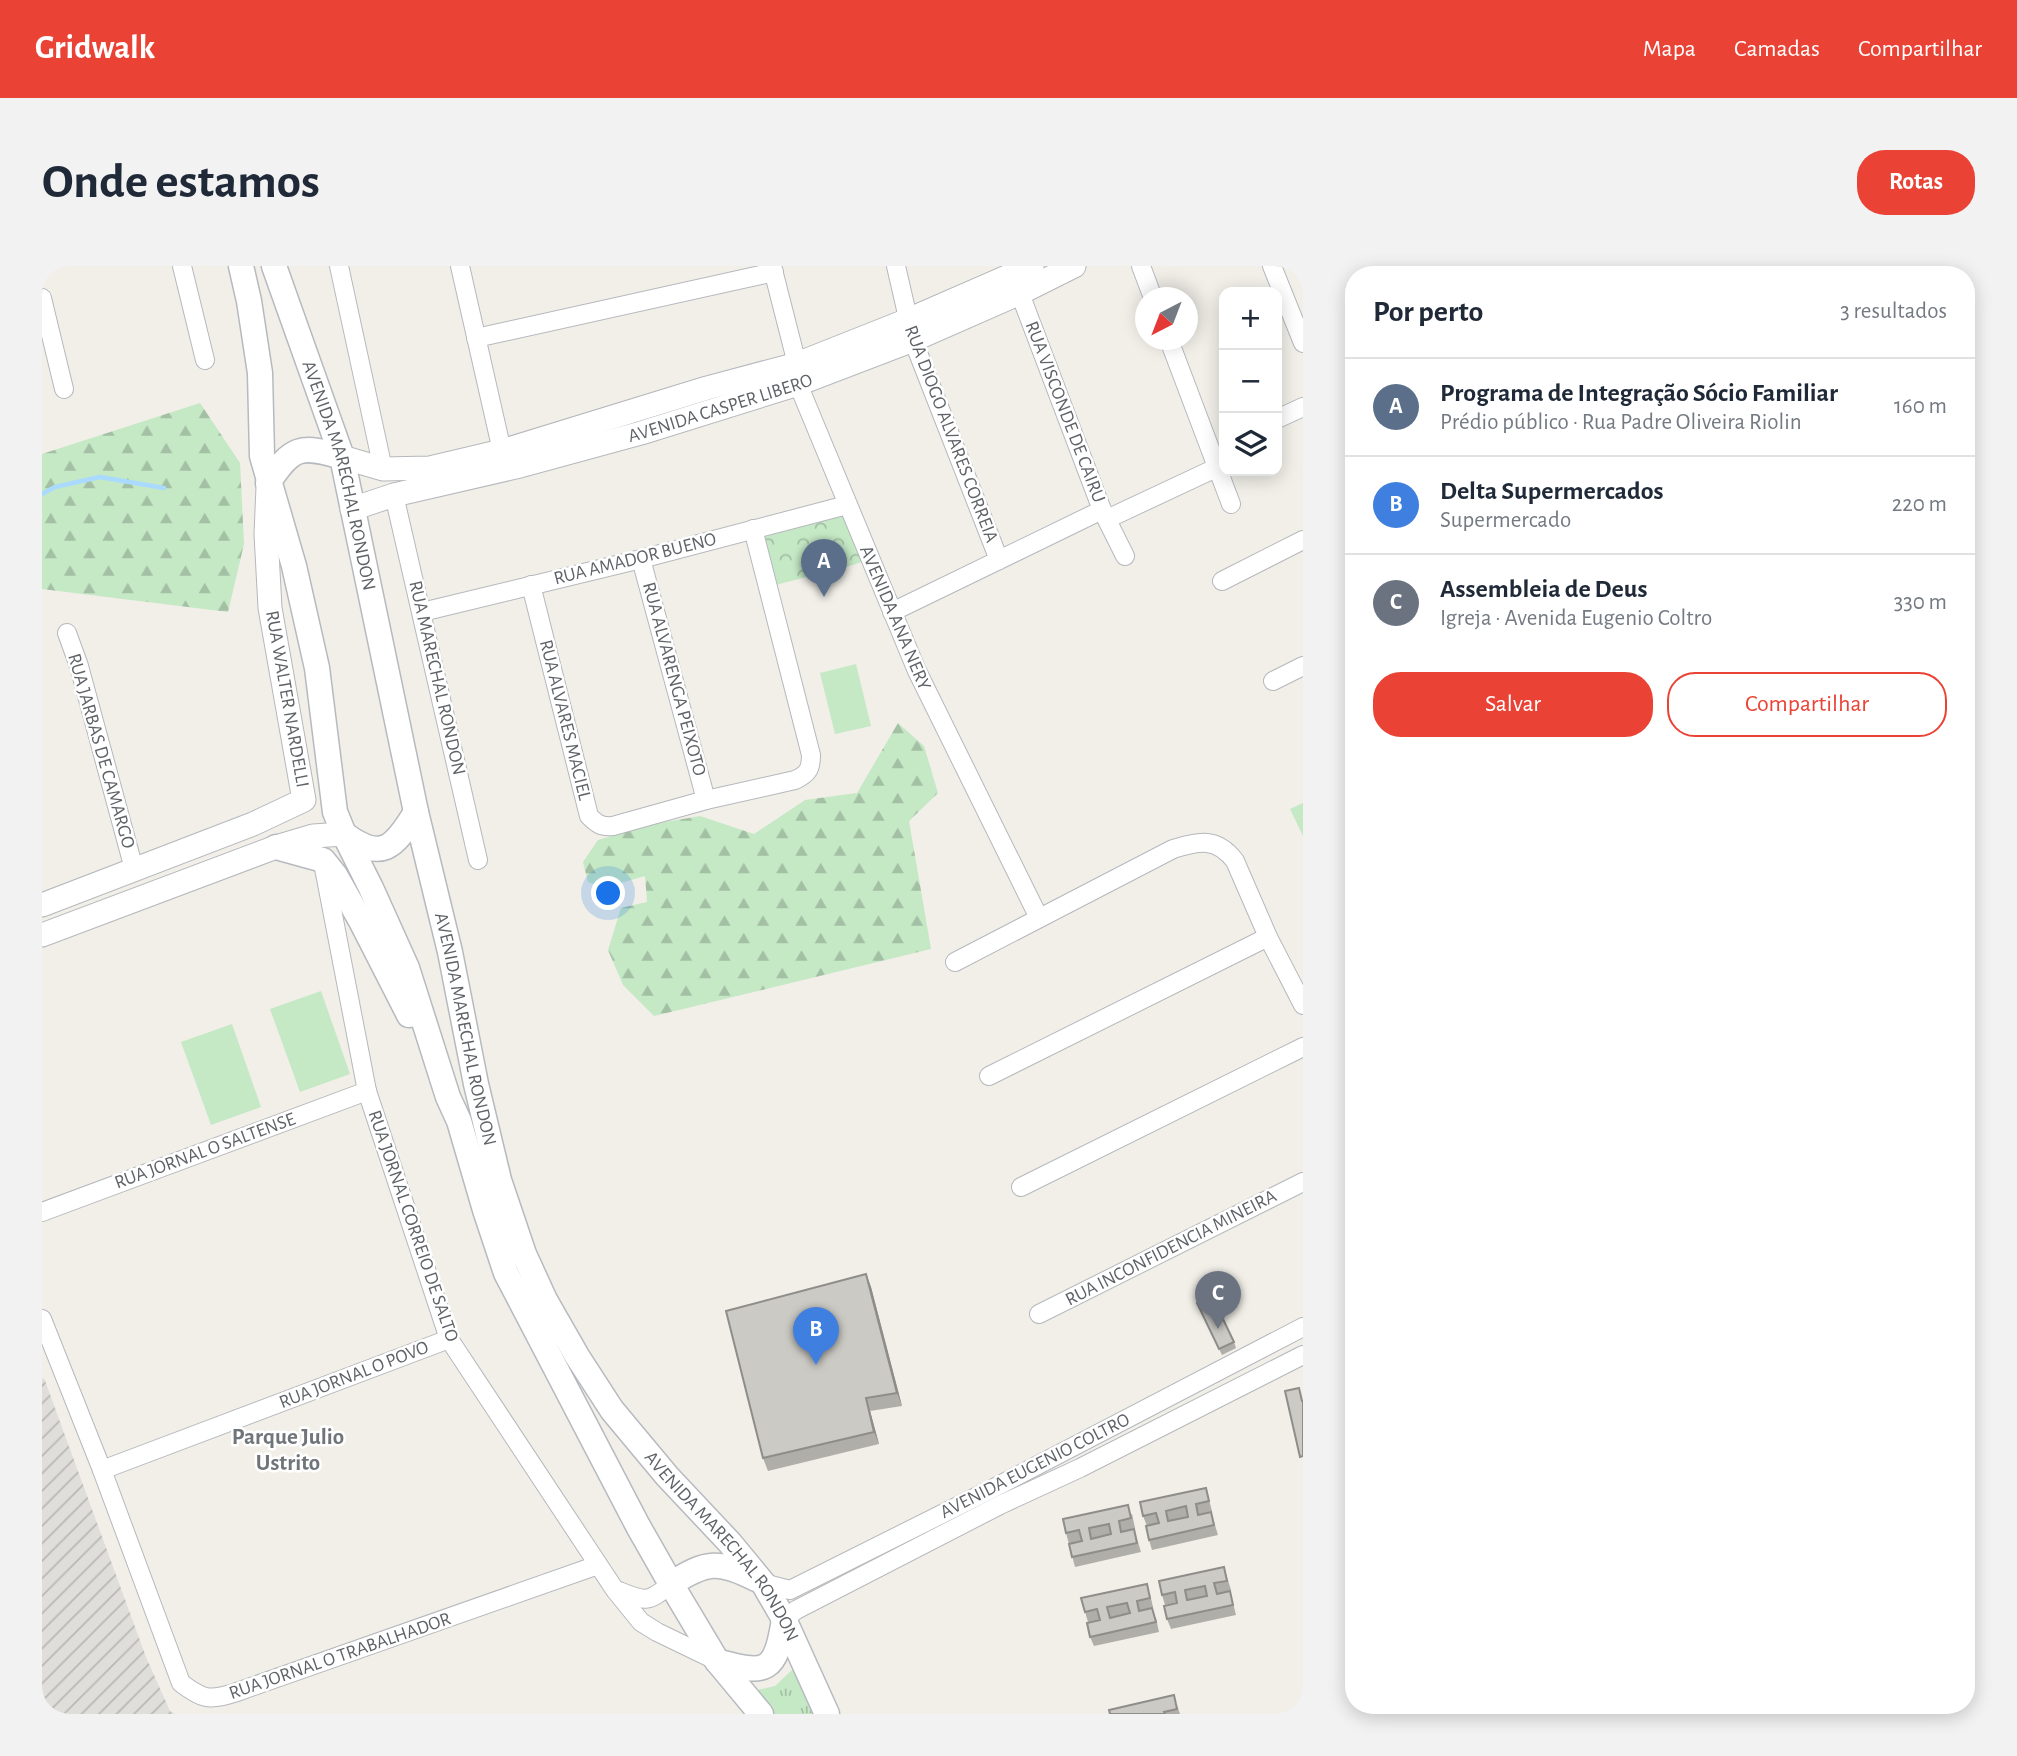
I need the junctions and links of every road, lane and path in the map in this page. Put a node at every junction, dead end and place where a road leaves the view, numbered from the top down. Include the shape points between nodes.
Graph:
1 (182, 266) edge
2 (241, 266) edge
3 (274, 266) edge
4 (339, 266) edge
5 (460, 266) edge
6 (897, 266) edge
7 (1074, 266) edge
8 (1141, 266) edge
9 (1272, 266) edge
10 (773, 269) edge
11 (1019, 275) edge
12 (1149, 287) edge
13 (42, 298) edge
14 (910, 330) junction
15 (476, 338) junction
16 (1303, 343) edge
17 (1174, 350) edge
18 (205, 360) dead end
19 (798, 374) junction
20 (64, 389) dead end
21 (1303, 407) edge
22 (1282, 417) edge
23 (1217, 446) edge
24 (502, 451) junction
25 (342, 457) junction
26 (1218, 467) junction
27 (383, 469) junction
28 (268, 483) junction
29 (394, 495) junction
30 (1231, 504) dead end
31 (847, 505) junction
32 (352, 509) junction
33 (1104, 514) junction
34 (753, 529) junction
35 (1303, 540) edge
36 (1125, 556) dead end
37 (641, 559) junction
38 (999, 560) junction
39 (1222, 581) dead end
40 (531, 585) junction
41 (422, 612) junction
42 (892, 612) junction
43 (67, 633) dead end
44 (1303, 666) edge
45 (1273, 681) dead end
46 (706, 800) junction
47 (416, 812) junction
48 (344, 834) junction
49 (275, 847) junction
50 (323, 860) junction
51 (478, 860) dead end
52 (134, 869) junction
53 (42, 905) edge
54 (1038, 918) junction
55 (42, 935) edge
56 (1268, 937) junction
57 (955, 962) dead end
58 (1303, 1005) edge
59 (1303, 1047) edge
60 (989, 1076) dead end
61 (367, 1091) junction
62 (448, 1097) junction
63 (1303, 1182) edge
64 (1021, 1187) dead end
65 (42, 1212) edge
66 (1039, 1314) dead end
67 (42, 1319) edge
68 (1303, 1327) edge
69 (449, 1339) junction
70 (1303, 1355) edge
71 (1202, 1381) junction
72 (1212, 1401) junction
73 (102, 1470) junction
74 (995, 1497) junction
75 (598, 1565) junction
76 (705, 1566) junction
77 (762, 1583) junction
78 (671, 1584) junction
79 (615, 1590) junction
80 (689, 1613) junction
81 (784, 1619) junction
82 (717, 1661) junction
83 (761, 1714) edge
84 (827, 1714) edge

1 - 18 street
2 - 28 main road, AVENIDA MARECHAL RONDON via 260,373 262,456
3 - 25 main road, AVENIDA MARECHAL RONDON
4 - 27 street
5 - 15 street
6 - 14 street, RUA DIOGO ALVARES CORREIA
7 - 11 street, AVENIDA CASPER LIBERO
8 - 12 street
9 - 16 street
10 - 15 street
10 - 19 street, AVENIDA ANA NERY
11 - 14 street, AVENIDA CASPER LIBERO
11 - 33 street, RUA VISCONDE DE CAIRU
13 - 20 street
14 - 19 street, AVENIDA CASPER LIBERO
14 - 38 street, RUA DIOGO ALVARES CORREIA
15 - 24 street
17 - 23 street
19 - 24 street, AVENIDA CASPER LIBERO via 707,388
19 - 29 street, AVENIDA CASPER LIBERO via 641,433
19 - 31 street, AVENIDA ANA NERY
21 - 22 street
23 - 26 street
24 - 27 street, AVENIDA CASPER LIBERO via 430,468
25 - 27 street, AVENIDA CASPER LIBERO
25 - 28 main road via 319,450 294,453
25 - 32 main road, AVENIDA MARECHAL RONDON
26 - 30 street
26 - 33 street
28 - 48 main road, AVENIDA MARECHAL RONDON via 317,667 332,795
28 - 52 street, RUA WALTER NARDELLI via 270,608 304,800
29 - 32 street, AVENIDA CASPER LIBERO
29 - 41 street, RUA MARECHAL RONDON
31 - 34 street, RUA AMADOR BUENO
31 - 42 street, AVENIDA ANA NERY
32 - 47 main road, AVENIDA MARECHAL RONDON
33 - 36 street, RUA VISCONDE DE CAIRU
33 - 38 street
34 - 37 street, RUA AMADOR BUENO
34 - 46 street via 811,768 795,780
35 - 39 street
37 - 40 street, RUA AMADOR BUENO
37 - 46 street, RUA ALVARENGA PEIXOTO
38 - 42 street
40 - 41 street, RUA AMADOR BUENO
40 - 46 street, RUA ALVARES MACIEL via 589,816 603,827 613,826
41 - 51 street, RUA MARECHAL RONDON
42 - 54 street, AVENIDA ANA NERY
43 - 52 street, RUA JARBAS DE CAMARGO
44 - 45 street
47 - 48 main road via 403,833 379,850 365,848
47 - 77 main road, AVENIDA MARECHAL RONDON via 499,1180 524,1254 545,1300 612,1410
48 - 49 street via 313,836
48 - 62 main road, AVENIDA MARECHAL RONDON via 407,968
49 - 50 main road
49 - 55 street
50 - 61 street, RUA JORNAL CORREIO DE SALTO
50 - 62 main road via 361,921
52 - 53 street, RUA WALTER NARDELLI
54 - 56 street via 1173,849 1206,842 1229,853 1241,871
54 - 57 street
56 - 58 street
56 - 60 street
59 - 64 street
61 - 65 street, RUA JORNAL O SALTENSE
61 - 69 street, RUA JORNAL CORREIO DE SALTO
62 - 78 main road, AVENIDA MARECHAL RONDON via 506,1273
63 - 66 street, RUA INCONFIDENCIA MINEIRA
67 - 73 street
68 - 71 street, AVENIDA EUGENIO COLTRO
69 - 73 street, RUA JORNAL O POVO
69 - 75 street, RUA JORNAL CORREIO DE SALTO
70 - 72 street, AVENIDA EUGENIO COLTRO
71 - 72 street
71 - 74 street, AVENIDA EUGENIO COLTRO
72 - 74 street, AVENIDA EUGENIO COLTRO via 1080,1468
73 - 75 street, RUA JORNAL O TRABALHADOR via 181,1683 198,1696 216,1699
74 - 77 street, AVENIDA EUGENIO COLTRO via 790,1590
74 - 81 street, AVENIDA EUGENIO COLTRO
75 - 79 street, RUA JORNAL CORREIO DE SALTO
76 - 77 main road via 735,1569
76 - 78 main road
76 - 80 main road via 692,1590
77 - 81 main road, AVENIDA MARECHAL RONDON
78 - 79 street via 642,1600
78 - 80 main road, AVENIDA MARECHAL RONDON
79 - 82 street, RUA JORNAL CORREIO DE SALTO via 641,1622
80 - 82 main road, AVENIDA MARECHAL RONDON
81 - 82 main road via 780,1643 767,1666 745,1669
81 - 84 main road, AVENIDA MARECHAL RONDON
82 - 83 main road, AVENIDA MARECHAL RONDON

